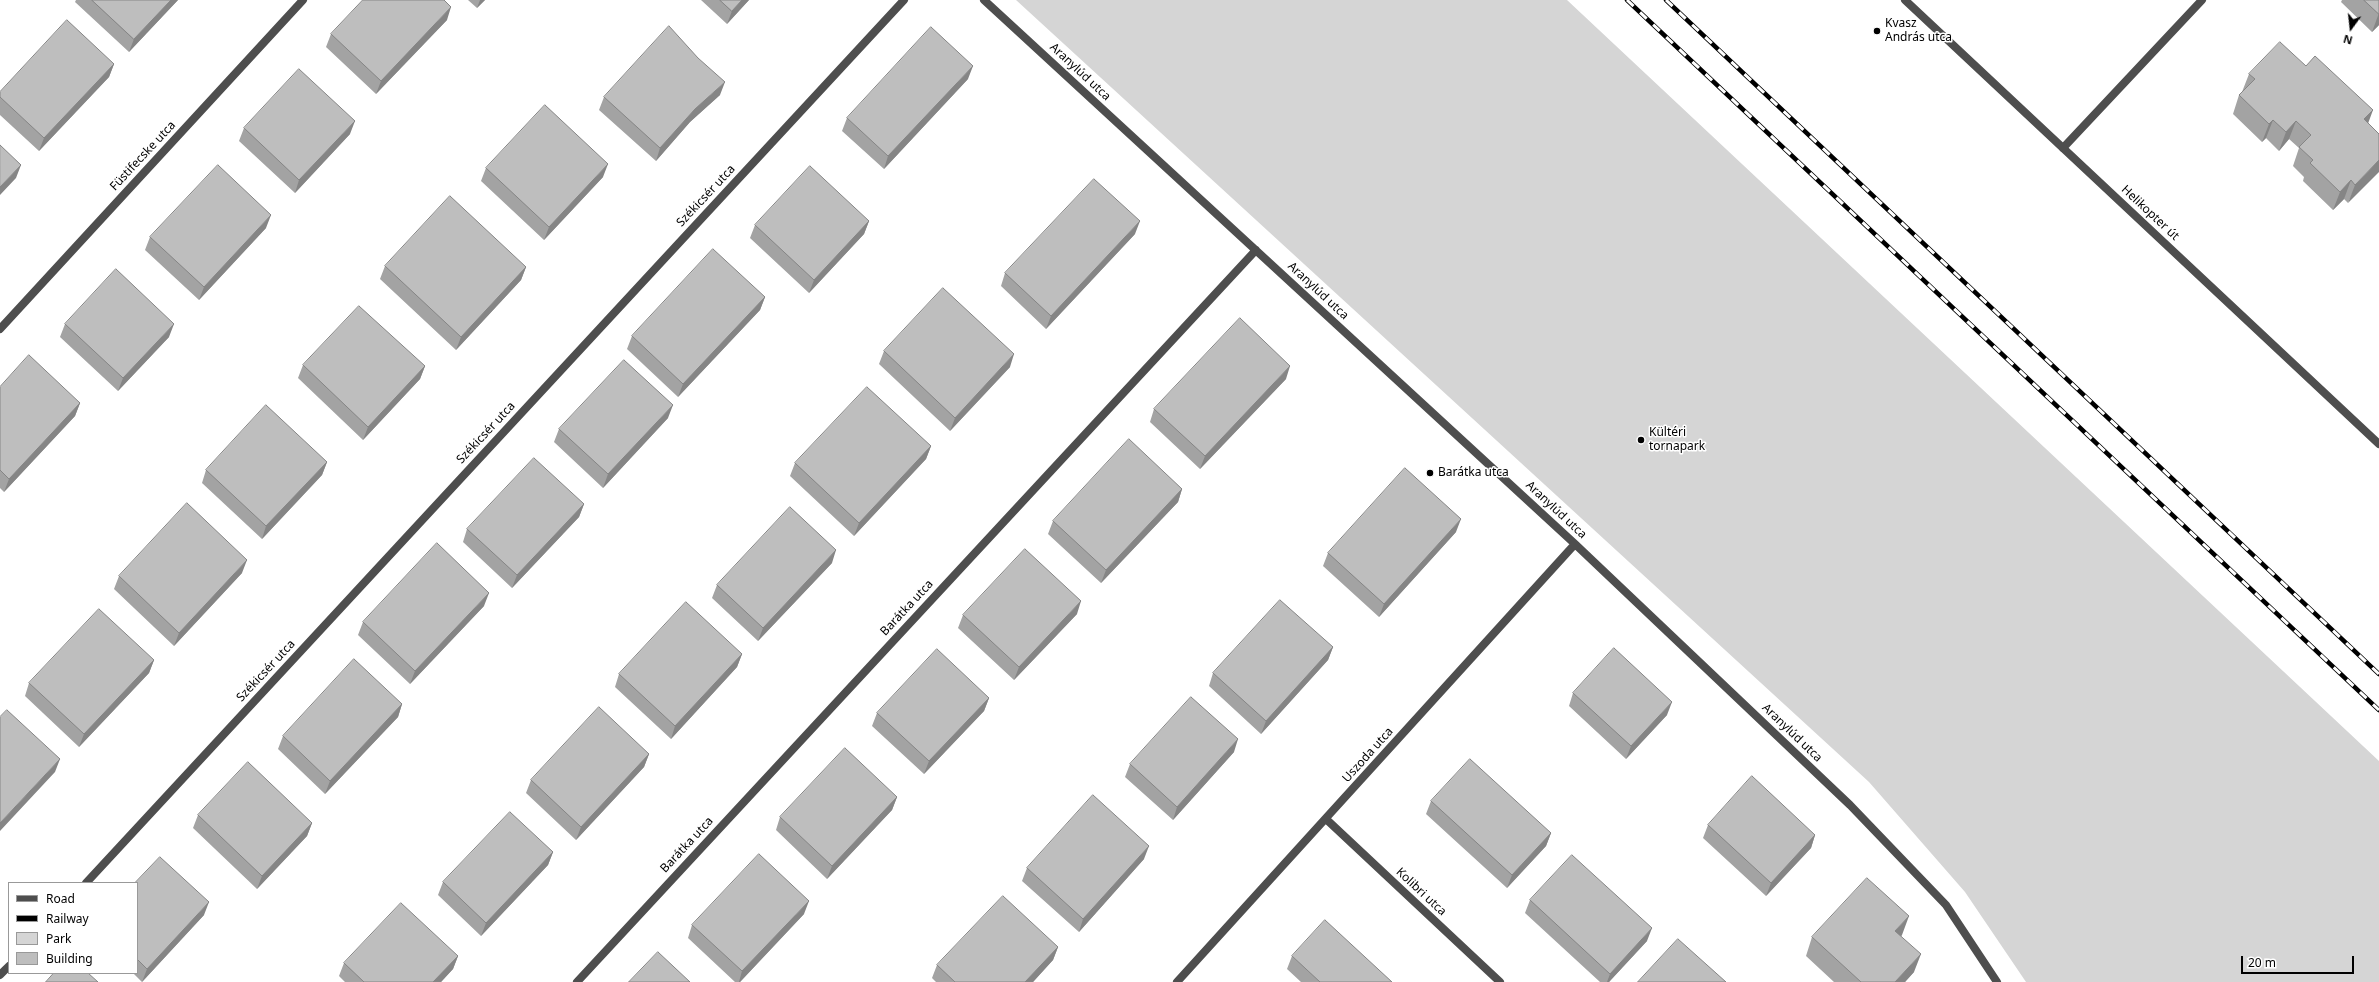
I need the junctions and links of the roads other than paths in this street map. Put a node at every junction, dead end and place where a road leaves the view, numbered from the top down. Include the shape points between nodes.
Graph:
1 (303, 0) edge
2 (904, 0) edge
3 (984, 0) edge
4 (1905, 0) edge
5 (2202, 0) edge
6 (2063, 148) junction
7 (1256, 250) junction
8 (0, 329) edge
9 (2379, 444) edge
10 (1575, 544) junction
11 (1326, 819) junction
12 (87, 882) edge
13 (8, 967) edge
14 (0, 975) edge
15 (577, 982) edge
16 (1177, 982) edge
17 (1500, 982) edge
18 (1997, 982) edge

1 - 8 street, Füstifecske utca
2 - 12 street, Székicsér utca
3 - 7 street, Aranylúd utca
4 - 6 street, Helikopter út
5 - 6 street
6 - 9 street, Helikopter út
7 - 10 street, Aranylúd utca
7 - 15 street, Barátka utca
10 - 11 street, Uszoda utca
10 - 18 street, Aranylúd utca via 1850,805 1940,899
11 - 16 street, Uszoda utca
11 - 17 street, Kolibri utca
13 - 14 street

